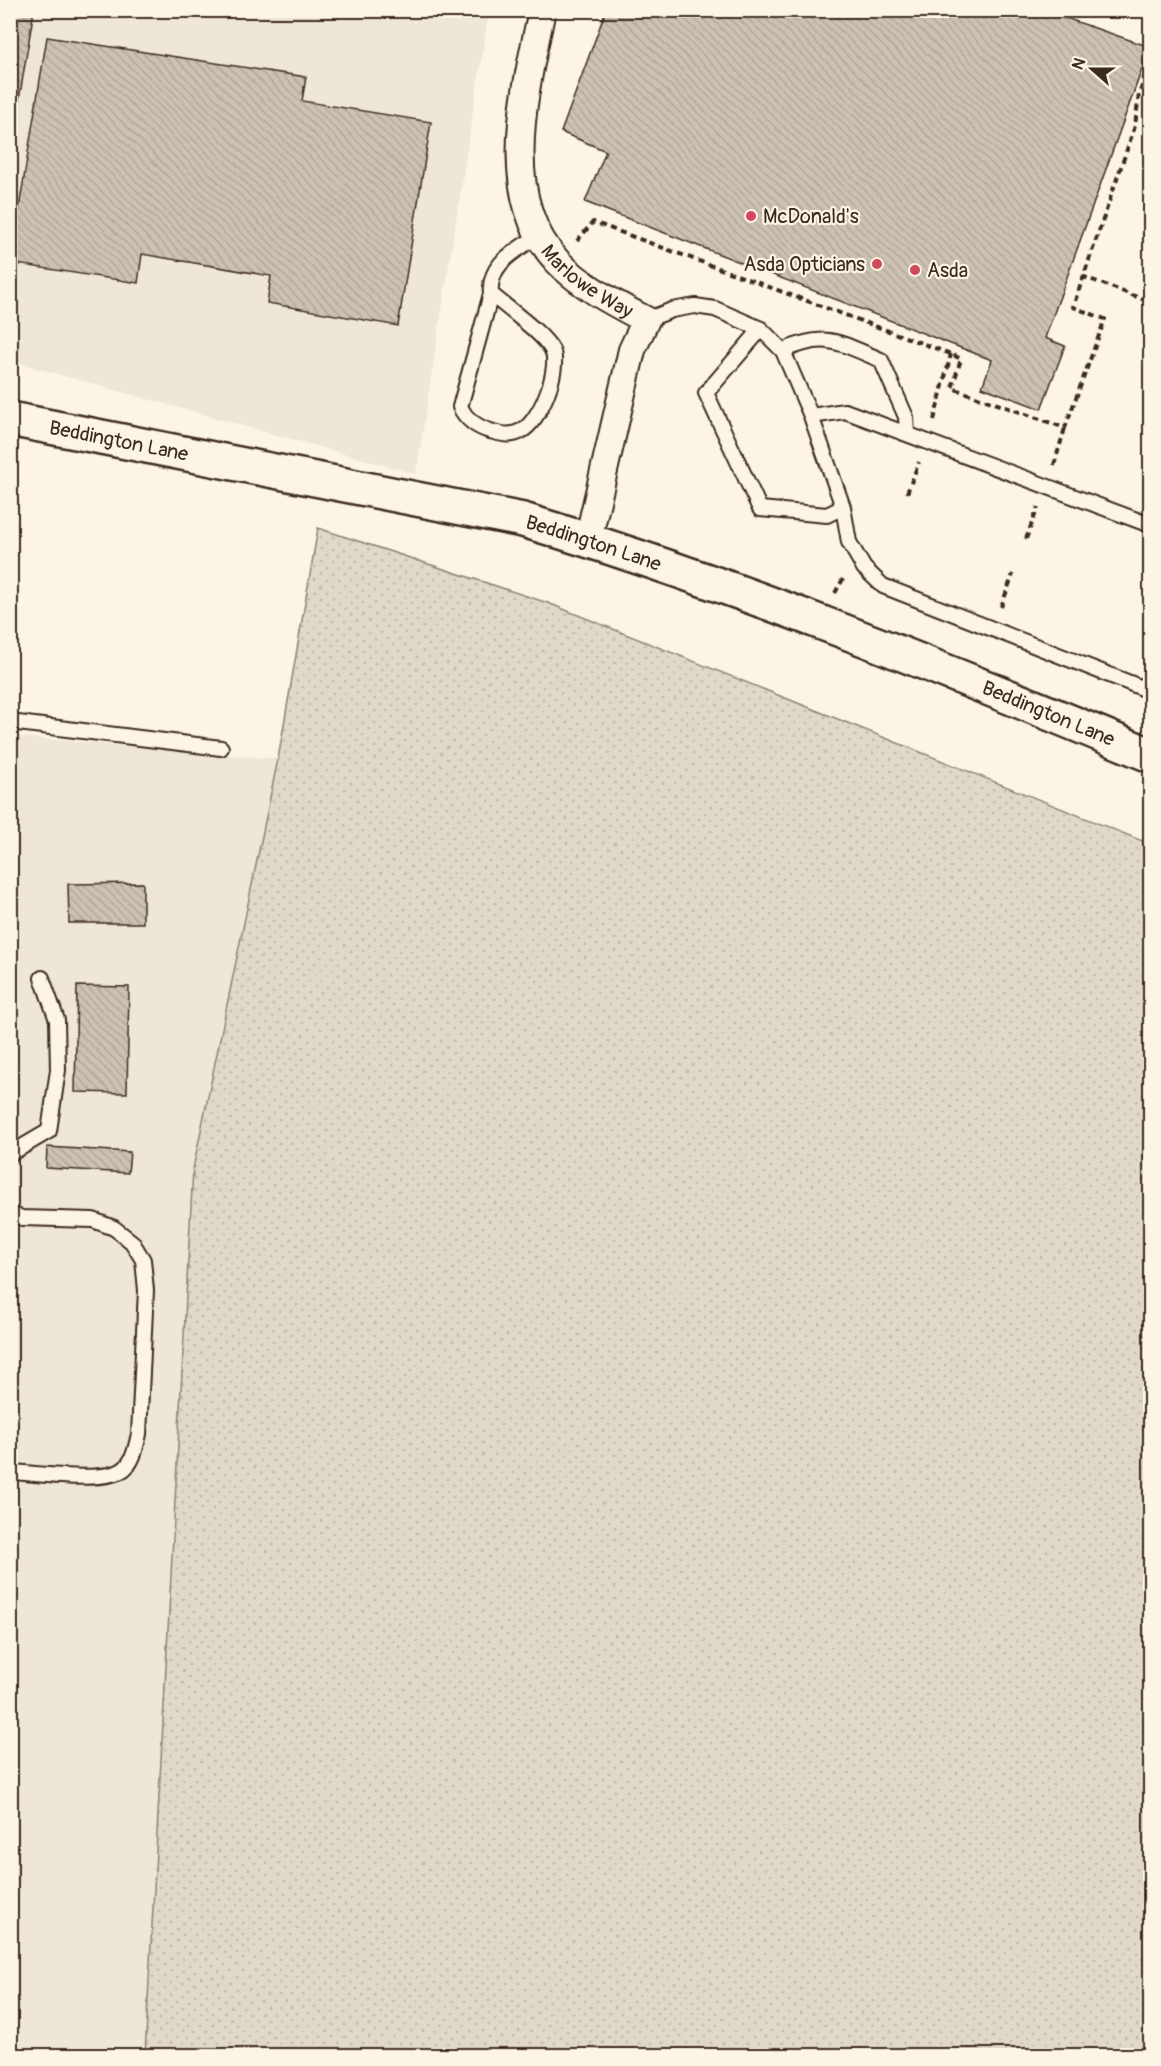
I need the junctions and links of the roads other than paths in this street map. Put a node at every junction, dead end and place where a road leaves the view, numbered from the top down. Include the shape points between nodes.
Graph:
1 (542, 10) edge
2 (538, 235) junction
3 (491, 294) junction
4 (646, 320) junction
5 (761, 329) junction
6 (783, 351) junction
7 (811, 416) junction
8 (10, 419) edge
9 (907, 434) junction
10 (843, 507) junction
11 (1150, 525) edge
12 (588, 540) junction
13 (1150, 691) edge
14 (10, 722) edge
15 (221, 748) dead end
16 (1150, 755) edge
17 (42, 978) dead end
18 (10, 1154) edge
19 (10, 1214) edge
20 (10, 1472) edge

1 - 2 street, Marlowe Way via 527,81 519,177
2 - 3 lane via 500,262 490,282
2 - 4 street, Marlowe Way via 558,262 583,282
3 - 3 lane via 541,336 552,351 555,364 536,418 523,431 507,436 466,418 460,406
4 - 5 lane via 695,306 716,309
4 - 12 street, Marlowe Way via 632,350
5 - 6 lane
5 - 10 lane via 706,393 760,509 827,515
6 - 7 lane
6 - 9 lane via 806,341 828,339 881,360 906,417
7 - 9 lane via 845,411
7 - 10 lane
8 - 12 main road, Beddington Lane via 523,520
9 - 11 lane
10 - 13 lane via 849,542 864,568 884,586
12 - 16 main road, Beddington Lane via 908,655
14 - 15 lane
17 - 18 lane via 57,1020 58,1070 49,1131
19 - 20 lane via 22,1218 93,1220 114,1228 132,1242 143,1260 146,1290 139,1434 134,1455 124,1469 89,1476

